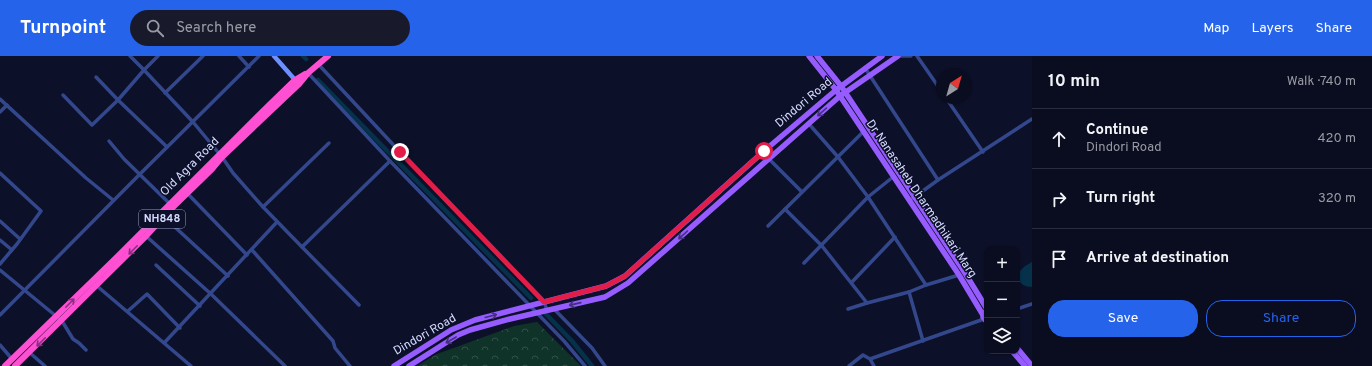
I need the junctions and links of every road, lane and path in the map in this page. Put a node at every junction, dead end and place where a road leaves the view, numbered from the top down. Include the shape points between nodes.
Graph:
1 (130, 56) edge
2 (158, 56) edge
3 (203, 56) edge
4 (239, 56) edge
5 (259, 56) edge
6 (274, 56) edge
7 (326, 56) edge
8 (809, 56) edge
9 (817, 56) edge
10 (882, 56) edge
11 (900, 56) edge
12 (911, 56) edge
13 (917, 56) edge
14 (319, 65) junction
15 (249, 67) junction
16 (865, 68) junction
17 (144, 70) junction
18 (308, 73) junction
19 (869, 75) junction
20 (96, 77) dead end
21 (297, 82) junction
22 (936, 83) edge
23 (838, 88) junction
24 (165, 93) junction
25 (842, 94) junction
26 (63, 95) dead end
27 (0, 99) edge
28 (118, 100) junction
29 (950, 104) edge
30 (7, 105) junction
31 (0, 112) edge
32 (1032, 119) edge
33 (193, 122) junction
34 (809, 124) junction
35 (863, 132) junction
36 (109, 141) dead end
37 (329, 143) dead end
38 (167, 147) junction
39 (983, 152) junction
40 (221, 155) junction
41 (838, 157) junction
42 (769, 158) junction
43 (390, 161) junction
44 (0, 173) edge
45 (140, 174) junction
46 (893, 177) junction
47 (938, 180) junction
48 (187, 192) junction
49 (802, 192) junction
50 (868, 197) junction
51 (911, 199) junction
52 (114, 200) junction
53 (171, 205) junction
54 (263, 207) junction
55 (785, 209) junction
56 (164, 217) junction
57 (0, 221) edge
58 (278, 222) junction
59 (768, 226) dead end
60 (146, 236) junction
61 (894, 237) junction
62 (20, 239) junction
63 (0, 240) edge
64 (822, 246) junction
65 (302, 247) junction
66 (12, 250) junction
67 (252, 250) junction
68 (246, 256) junction
69 (804, 263) dead end
70 (0, 264) edge
71 (156, 265) dead end
72 (0, 270) edge
73 (959, 275) junction
74 (228, 276) junction
75 (852, 282) junction
76 (926, 285) junction
77 (98, 286) junction
78 (25, 290) junction
79 (909, 292) junction
80 (211, 294) junction
81 (544, 302) junction
82 (867, 303) junction
83 (1032, 304) edge
84 (359, 305) dead end
85 (200, 306) junction
86 (529, 306) junction
87 (1020, 308) edge
88 (554, 309) junction
89 (848, 309) dead end
90 (547, 310) junction
91 (128, 311) junction
92 (984, 311) edge
93 (984, 312) edge
94 (536, 313) junction
95 (0, 315) edge
96 (984, 316) edge
97 (59, 319) junction
98 (180, 328) junction
99 (923, 341) junction
100 (165, 342) junction
101 (0, 345) edge
102 (24, 347) junction
103 (86, 350) dead end
104 (1020, 352) edge
105 (30, 353) junction
106 (1014, 354) edge
107 (12, 359) junction
108 (870, 359) junction
109 (5, 366) edge
110 (15, 366) edge
111 (45, 366) edge
112 (191, 366) edge
113 (285, 366) edge
114 (350, 366) edge
115 (394, 366) edge
116 (408, 366) edge
117 (585, 366) edge
118 (604, 366) edge
119 (849, 366) edge
120 (874, 366) edge
121 (1024, 366) edge
122 (1032, 366) edge

1 - 17 street
2 - 17 street
3 - 24 street
4 - 15 street
5 - 15 street
6 - 21 street
7 - 14 highway, NH848
8 - 23 main road
9 - 23 main road
10 - 16 main road, Dindori Road
11 - 12 street
11 - 19 main road
13 - 22 street
14 - 18 highway, NH848
14 - 81 street
15 - 33 street
16 - 19 street
16 - 23 main road, Dindori Road
17 - 24 street
17 - 28 street
18 - 21 highway, NH848
18 - 43 street
19 - 25 main road
19 - 47 street
20 - 28 street
21 - 40 highway, NH848
23 - 25 main road
23 - 81 main road, Dindori Road via 625,276 606,286
24 - 33 street
25 -> 34 main road
25 - 35 main road, Dr Nanasaheb Dharmadhikari Marg
25 - 51 main road, Dr Nanasaheb Dharmadhikari Marg
26 - 28 street via 92,125
27 - 30 street
28 - 38 street
29 - 39 street
30 - 31 street
30 - 52 street via 86,178
32 - 39 street
33 - 38 street
33 - 40 street
34 - 41 street
34 - 42 main road
35 - 41 street
35 - 46 main road, Dr Nanasaheb Dharmadhikari Marg
36 - 45 street
37 - 54 street
38 - 45 street
39 - 47 street
40 - 48 highway, NH848 via 212,169
40 - 53 highway, Old Agra Road / NH848
40 - 54 street
41 - 49 street
41 - 50 street
42 - 49 street
42 -> 88 main road via 628,283 605,297
43 - 65 street
43 - 86 street
44 - 62 street via 41,211
45 - 52 street
45 - 53 street
46 - 50 street
46 - 51 main road, Dr Nanasaheb Dharmadhikari Marg
47 - 51 street
48 - 53 highway, NH848
48 - 68 street
49 - 55 street
50 - 61 street
50 - 64 street
51 - 73 main road, Dr Nanasaheb Dharmadhikari Marg
51 - 92 main road, Dr Nanasaheb Dharmadhikari Marg via 965,273
52 - 78 street
53 - 56 highway, NH848
97 -> 53 highway, Old Agra Road / NH848
54 - 58 street
55 - 59 street
55 - 64 street
56 - 60 highway, NH848
56 - 74 street
57 - 62 street
58 - 65 street
58 - 67 street
60 -> 77 highway, NH848
60 - 80 street
61 - 75 street
61 - 76 street
62 - 66 street
63 - 66 street
64 - 69 street
64 - 75 street
65 - 84 street
66 - 70 street
67 - 68 street
67 - 114 street via 333,341 335,348
68 - 74 street
71 - 85 street
72 - 78 street
73 - 76 street
73 - 93 main road, Dr Nanasaheb Dharmadhikari Marg
74 - 80 street
75 - 82 street
76 - 79 street
77 - 91 street
77 - 97 highway, NH848
78 - 95 street
78 - 97 street
79 - 82 street
79 - 99 street
80 - 85 street
80 - 113 street
81 - 86 main road, Dindori Road
81 - 90 street
82 - 89 street
83 - 87 street
85 - 98 street
86 - 94 street
115 -> 86 main road, Dindori Road via 451,330 475,320
88 - 90 main road
88 - 118 street via 592,348
90 - 94 main road
91 - 98 street via 147,294
91 - 100 street
94 -> 116 main road via 492,323 458,335
94 - 117 street
96 - 99 street
97 - 102 highway, Old Agra Road / NH848
97 - 103 street via 73,339
97 -> 105 highway, NH848
98 - 100 street
99 - 108 street
100 - 112 street
101 - 107 street
102 - 105 highway
102 - 107 highway, Old Agra Road / NH848
104 - 122 main road
105 - 110 highway, NH848
105 - 111 street
106 - 121 main road
107 - 109 highway, Old Agra Road / NH848
108 - 119 street via 863,355
108 - 120 street

